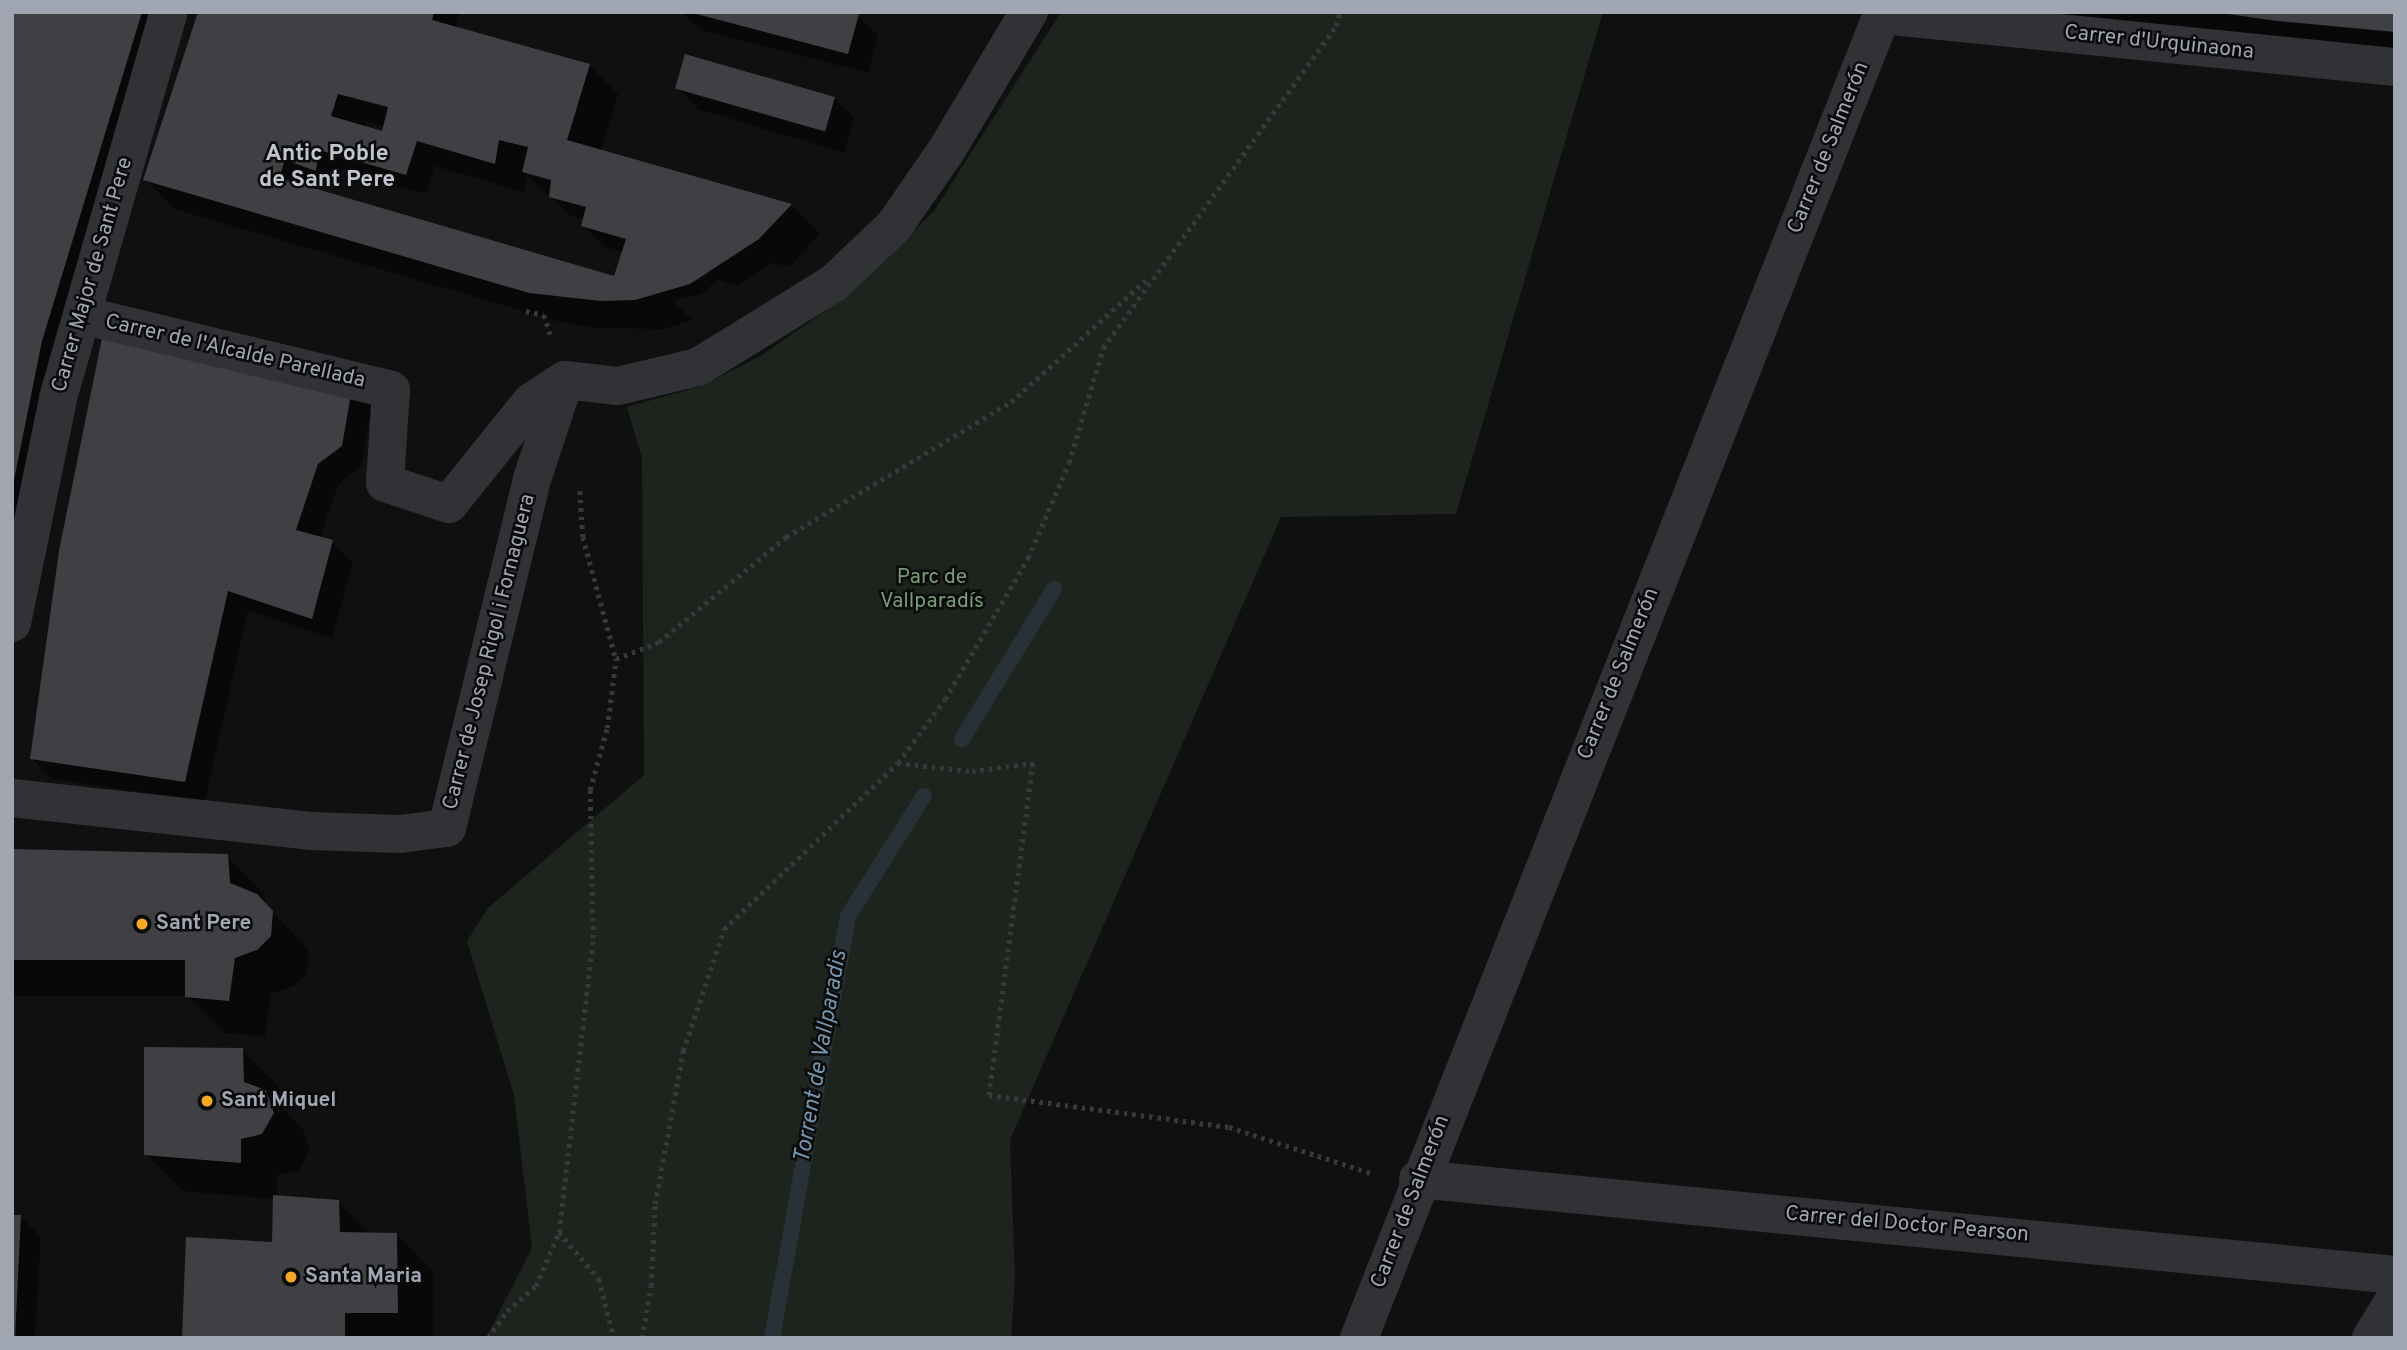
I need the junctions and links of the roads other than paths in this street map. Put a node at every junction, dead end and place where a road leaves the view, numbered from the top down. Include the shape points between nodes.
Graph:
1 (169, 12) edge
2 (1029, 12) edge
3 (1883, 14) edge
4 (2395, 67) edge
5 (82, 315) junction
6 (565, 380) junction
7 (12, 623) edge
8 (12, 798) edge
9 (1401, 1178) junction
10 (2395, 1275) edge
11 (2395, 1299) edge
12 (1359, 1338) edge
13 (2371, 1338) edge

1 - 5 street, Carrer Major de Sant Pere
2 - 6 street via 946,151 894,226 834,283 698,367 618,386
3 - 4 street, Carrer d'Urquinaona
3 - 9 street, Carrer de Salmerón
5 - 6 street, Carrer de l'Alcalde Parellada via 391,390 385,483 449,504 531,402
5 - 7 street, Carrer Major de Sant Pere via 58,398
6 - 8 street, Carrer de Josep Rigol i Fornaguera via 533,476 447,828 400,834 310,831
9 - 10 street, Carrer del Doctor Pearson
9 - 12 street, Carrer de Salmerón
11 - 13 street

